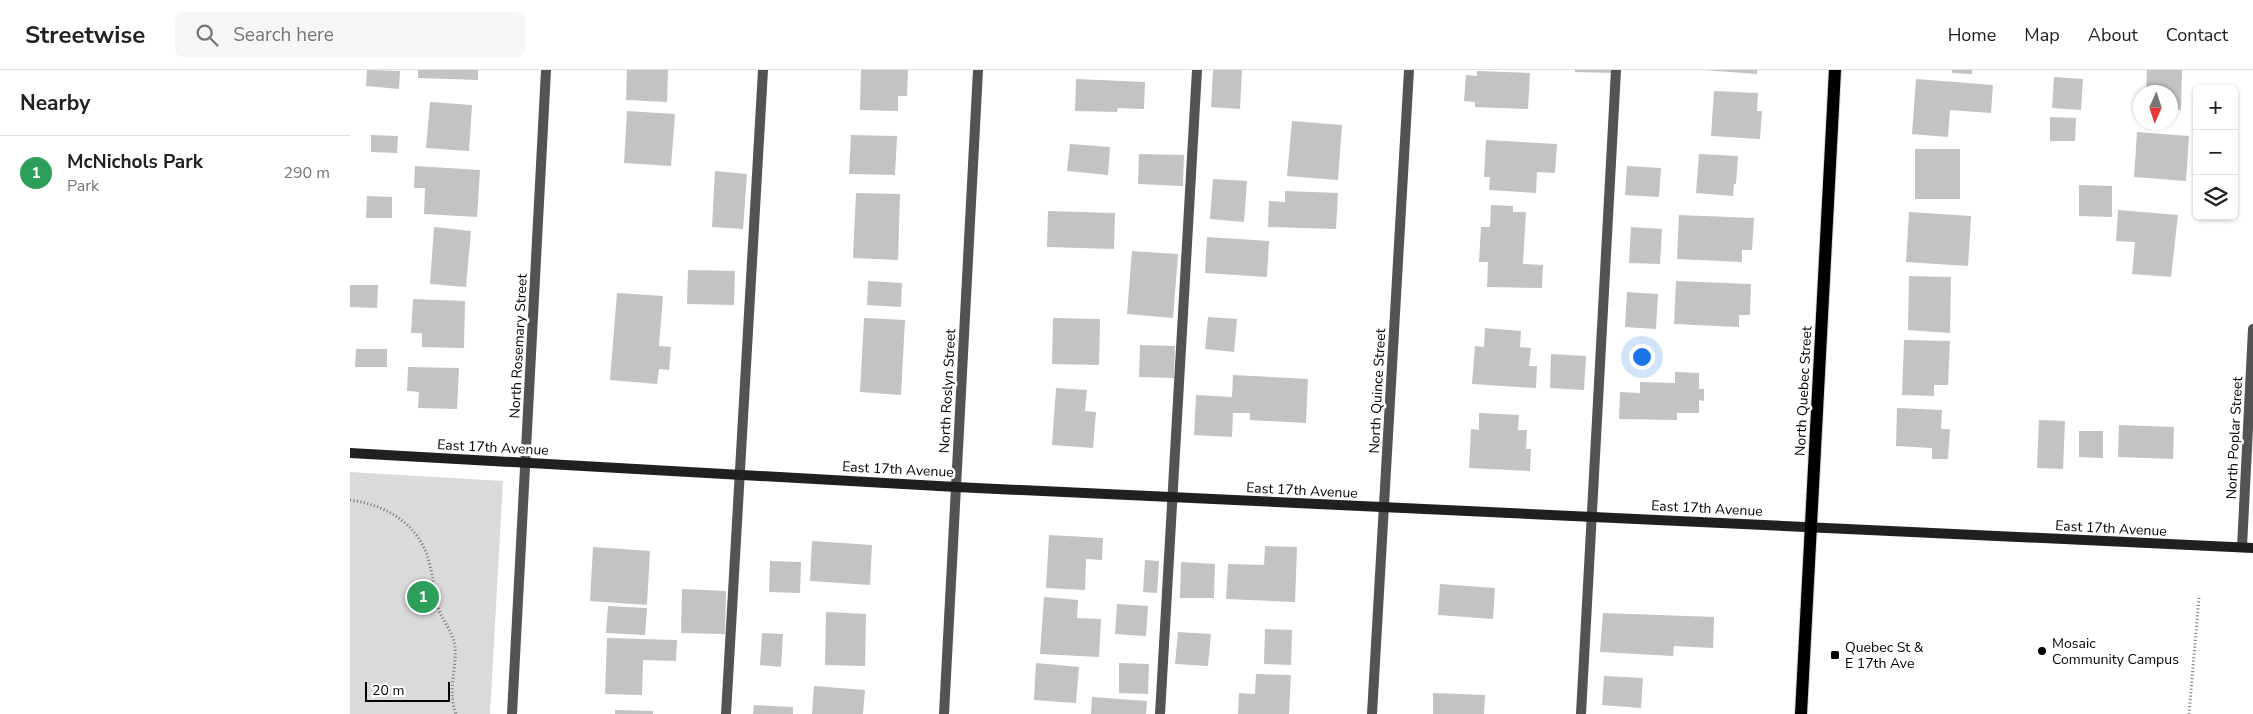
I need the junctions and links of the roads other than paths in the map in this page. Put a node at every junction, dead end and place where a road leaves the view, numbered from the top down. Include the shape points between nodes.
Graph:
1 (546, 70) edge
2 (764, 70) edge
3 (978, 70) edge
4 (1197, 70) edge
5 (1409, 70) edge
6 (1616, 70) edge
7 (1834, 70) edge
8 (2253, 329) edge
9 (350, 453) edge
10 (525, 462) junction
11 (740, 474) junction
12 (956, 486) junction
13 (1173, 497) junction
14 (1384, 508) junction
15 (1593, 517) junction
16 (1811, 527) junction
17 (2248, 548) edge
18 (512, 714) edge
19 (726, 714) edge
20 (944, 714) edge
21 (1160, 714) edge
22 (1372, 714) edge
23 (1582, 714) edge
24 (1801, 714) edge

1 - 10 street, North Rosemary Street
2 - 11 street
3 - 12 street, North Roslyn Street
4 - 13 street
5 - 14 street, North Quince Street
6 - 15 street
7 - 16 main road, North Quebec Street
8 - 17 street, North Poplar Street
9 - 10 street, East 17th Avenue
10 - 11 street, East 17th Avenue
10 - 18 street, North Rosemary Street
11 - 12 street, East 17th Avenue
11 - 19 street
12 - 13 street, East 17th Avenue
12 - 20 street, North Roslyn Street
13 - 14 street, East 17th Avenue
13 - 21 street
14 - 15 street, East 17th Avenue
14 - 22 street, North Quince Street
15 - 16 street, East 17th Avenue
15 - 23 street
16 - 17 street, East 17th Avenue
16 - 24 main road, North Quebec Street

